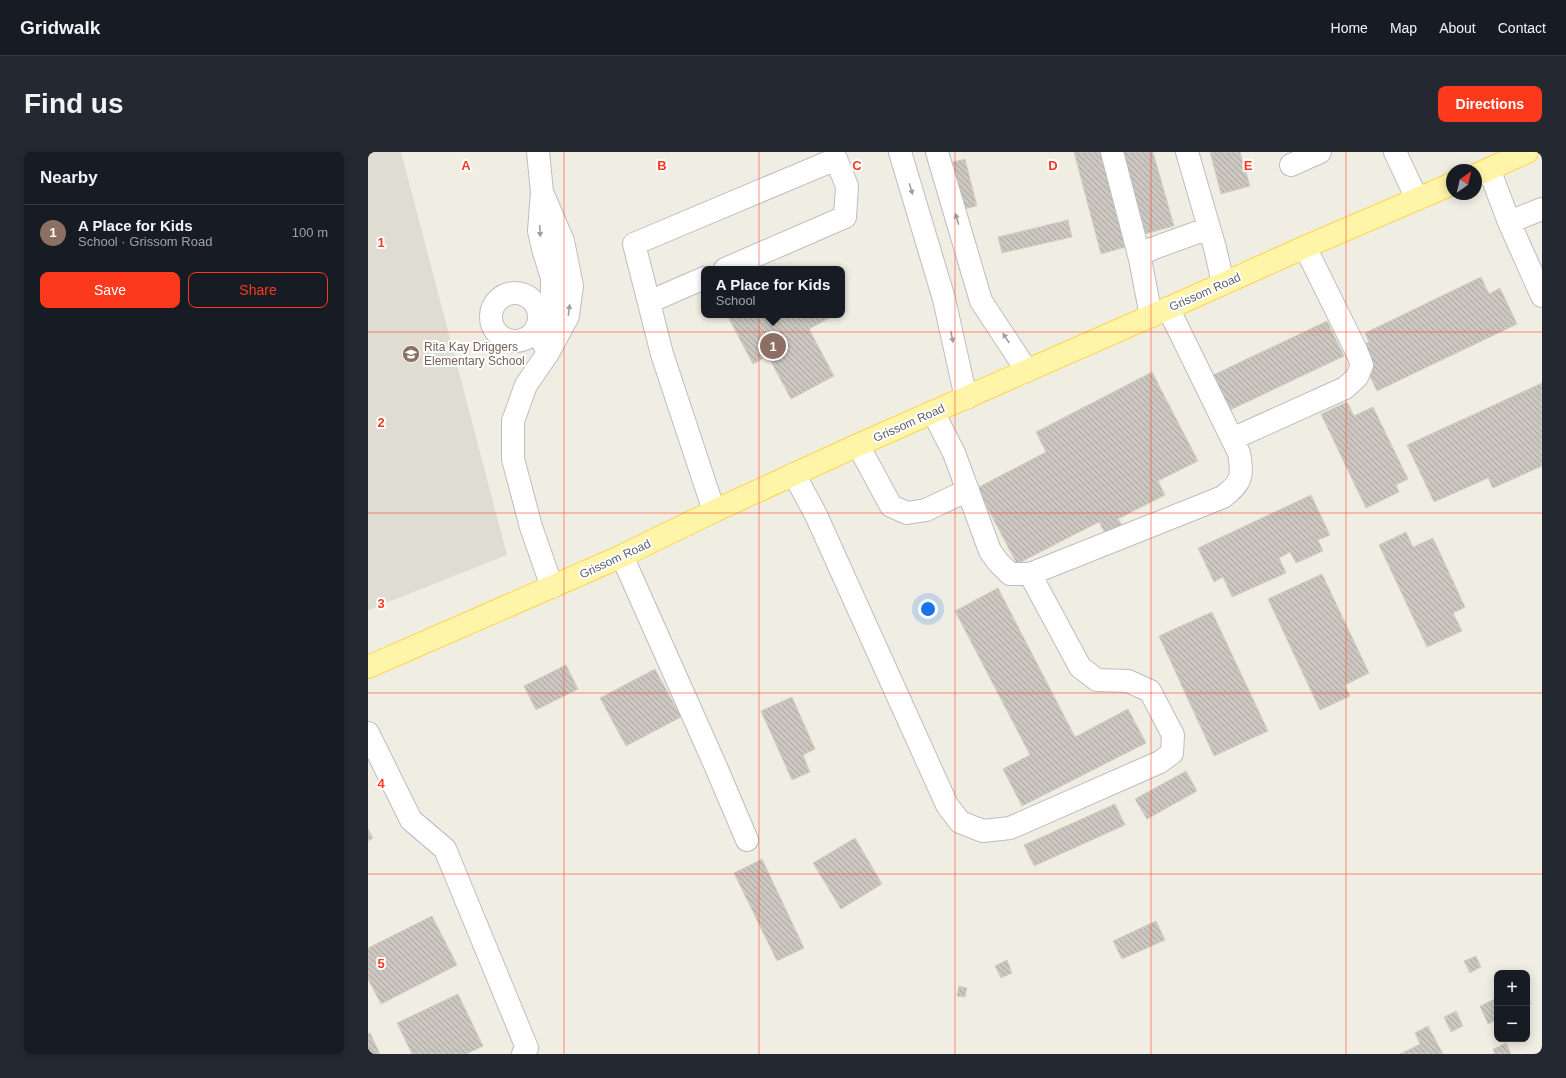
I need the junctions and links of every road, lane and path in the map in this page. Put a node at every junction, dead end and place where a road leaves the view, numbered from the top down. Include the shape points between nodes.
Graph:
1 (538, 152) edge
2 (937, 152) edge
3 (1112, 152) edge
4 (1187, 152) edge
5 (1320, 152) edge
6 (1395, 152) edge
7 (1526, 152) edge
8 (905, 153) edge
9 (1291, 165) dead end
10 (1483, 172) edge
11 (1446, 187) edge
12 (1417, 199) junction
13 (1542, 209) edge
14 (1509, 222) junction
15 (1209, 228) junction
16 (1305, 247) junction
17 (1140, 259) junction
18 (732, 266) edge
19 (701, 279) edge
20 (1224, 284) junction
21 (1542, 296) edge
22 (649, 302) junction
23 (1160, 312) junction
24 (528, 338) dead end
25 (540, 365) junction
26 (1027, 371) junction
27 (966, 398) junction
28 (933, 412) junction
29 (1232, 439) junction
30 (858, 445) junction
31 (794, 474) junction
32 (968, 490) junction
33 (714, 511) junction
34 (622, 556) junction
35 (1030, 574) junction
36 (552, 587) junction
37 (368, 667) edge
38 (368, 733) edge
39 (747, 840) dead end
40 (523, 1054) edge

1 - 25 lane via 542,192 540,231 552,278 550,325 544,340
26 -> 2 lane via 981,301
3 - 17 lane
4 - 15 lane
5 - 9 lane
6 - 12 lane
7 - 10 main road
8 -> 27 lane via 944,299
10 - 14 lane
11 - 12 main road, Grissom Road
12 - 16 main road, Grissom Road
13 - 14 lane
14 - 21 lane
15 - 17 lane via 1154,248 1143,253
15 - 20 lane
16 - 20 main road, Grissom Road
16 - 29 lane via 1362,365 1357,377 1345,388
17 - 23 lane
18 - 22 lane via 845,217 847,186 836,159 634,244
19 - 22 lane
20 - 23 main road, Grissom Road
22 - 33 lane via 662,354
23 - 26 main road, Grissom Road
23 - 29 lane
24 - 25 lane
25 - 36 lane via 526,385 513,421 513,459 530,527
26 - 27 main road, Grissom Road
27 - 28 main road, Grissom Road
28 - 30 main road, Grissom Road
28 - 32 lane via 954,453
29 - 35 lane via 1242,470 1237,486 1223,497
30 - 31 main road, Grissom Road
30 - 32 lane via 891,506 907,513 926,510
31 - 33 main road, Grissom Road
31 - 35 lane via 816,515 947,806 960,822 983,831 1010,828 1160,762 1172,753 1173,735 1150,691 1128,681 1097,680 1080,667
32 - 35 lane via 990,551 998,562 1010,574
33 - 34 main road, Grissom Road
34 - 36 main road, Grissom Road
34 - 39 lane
36 - 37 main road, Grissom Road
38 - 40 lane via 410,820 444,849 527,1048

